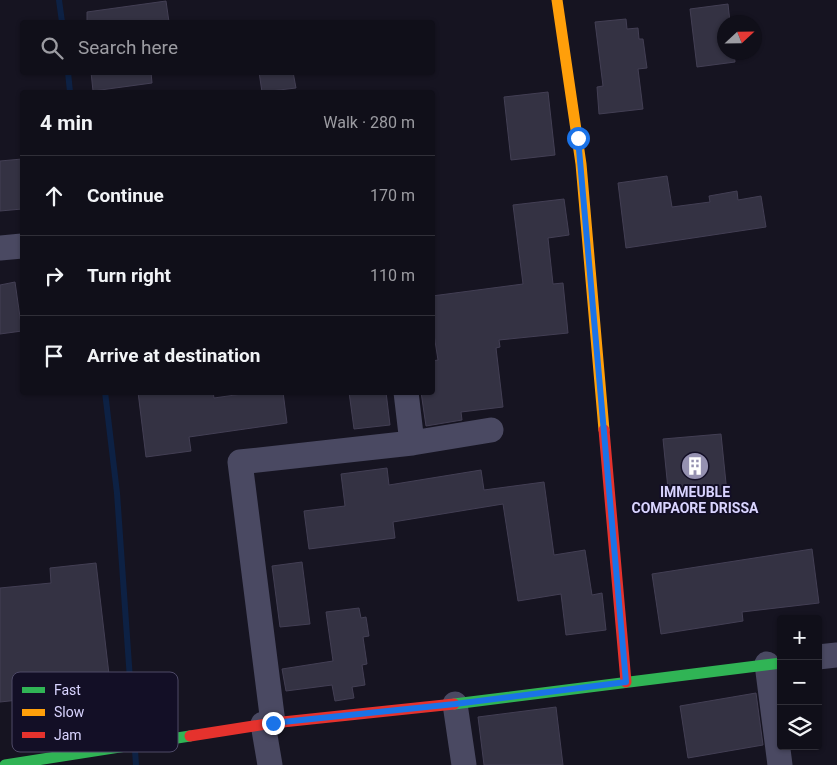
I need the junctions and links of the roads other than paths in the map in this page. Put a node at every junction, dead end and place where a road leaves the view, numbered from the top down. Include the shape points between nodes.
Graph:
1 (557, 0) edge
2 (20, 246) edge
3 (0, 248) edge
4 (406, 395) edge
5 (490, 430) dead end
6 (412, 443) junction
7 (837, 655) edge
8 (822, 657) edge
9 (774, 664) edge
10 (626, 682) junction
11 (455, 704) junction
12 (268, 723) junction
13 (178, 737) edge
14 (86, 752) edge
15 (5, 765) edge
16 (270, 765) edge
17 (464, 765) edge
18 (780, 765) edge

1 - 10 street via 580,155
2 - 3 street
4 - 6 street
5 - 6 street
6 - 12 street via 240,462
7 - 8 street
9 - 10 street
9 - 18 street
10 - 11 street
11 - 12 street
11 - 17 street
12 - 13 street
12 - 16 street
14 - 15 street

